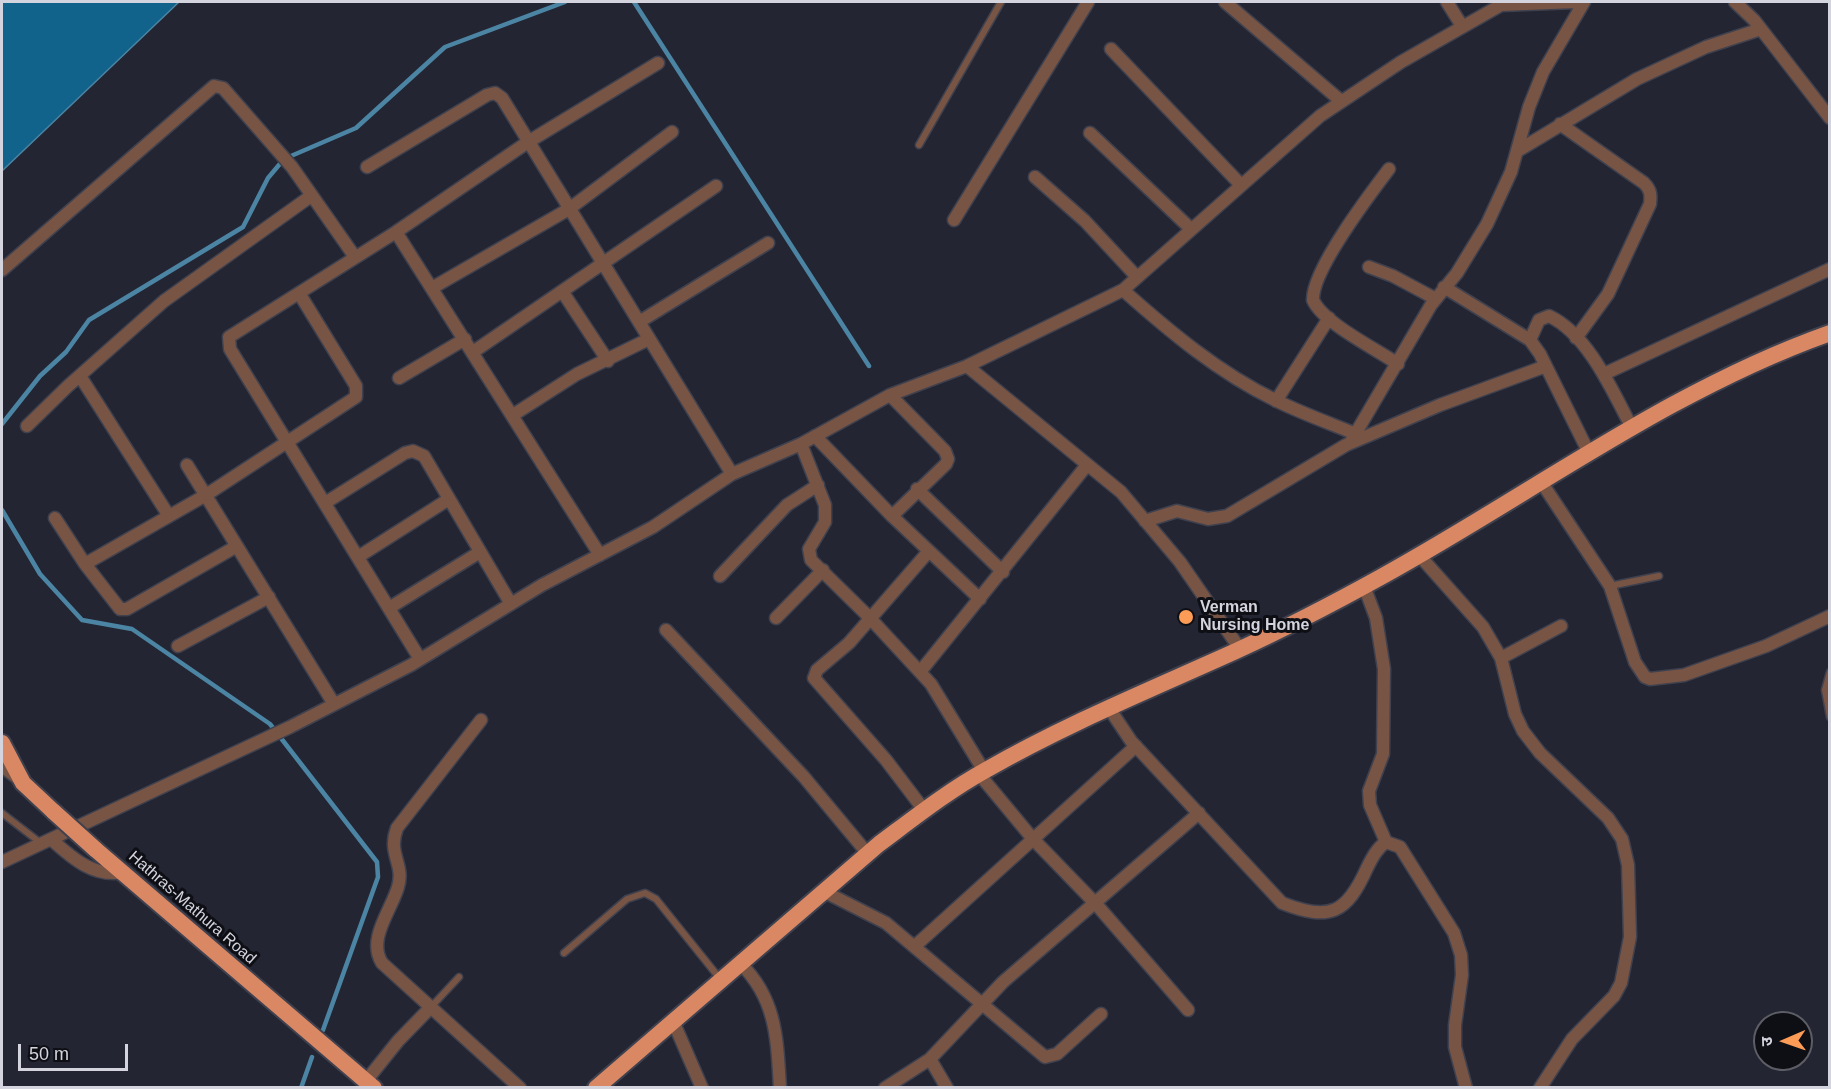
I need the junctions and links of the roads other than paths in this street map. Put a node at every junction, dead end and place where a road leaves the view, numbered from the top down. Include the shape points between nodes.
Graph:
1 (1002, 2) edge
2 (1088, 2) edge
3 (1225, 2) edge
4 (1447, 2) edge
5 (1575, 2) edge
6 (1584, 2) edge
7 (1735, 2) edge
8 (1462, 26) junction
9 (1761, 29) junction
10 (1111, 49) dead end
11 (658, 63) dead end
12 (1341, 101) junction
13 (1830, 118) edge
14 (1560, 124) junction
15 (672, 132) dead end
16 (1090, 133) dead end
17 (528, 142) junction
18 (919, 145) dead end
19 (1519, 150) junction
20 (367, 167) dead end
21 (1389, 169) dead end
22 (1035, 177) dead end
23 (1242, 185) junction
24 (716, 186) dead end
25 (311, 196) junction
26 (569, 209) junction
27 (954, 220) dead end
28 (1191, 229) junction
29 (396, 232) junction
30 (768, 243) dead end
31 (356, 257) junction
32 (602, 263) junction
33 (1369, 267) dead end
34 (1830, 268) edge
35 (2, 270) edge
36 (1137, 277) junction
37 (1444, 287) junction
38 (432, 288) junction
39 (1123, 290) junction
40 (562, 291) junction
41 (298, 293) junction
42 (1436, 299) junction
43 (1329, 318) junction
44 (639, 322) junction
45 (1830, 333) edge
46 (1576, 338) junction
47 (465, 339) junction
48 (649, 339) junction
49 (1530, 340) junction
50 (473, 352) junction
51 (608, 361) junction
52 (1398, 364) junction
53 (967, 366) junction
54 (1546, 366) junction
55 (1604, 374) junction
56 (80, 376) junction
57 (399, 378) dead end
58 (891, 395) junction
59 (1276, 401) junction
60 (513, 415) junction
61 (27, 426) dead end
62 (1632, 428) junction
63 (815, 436) junction
64 (1353, 439) junction
65 (288, 441) junction
66 (801, 444) junction
67 (1589, 453) junction
68 (187, 465) dead end
69 (1087, 465) junction
70 (732, 474) junction
71 (1542, 483) junction
72 (818, 485) junction
73 (917, 489) junction
74 (206, 495) junction
75 (449, 499) junction
76 (325, 503) junction
77 (169, 516) junction
78 (892, 516) junction
79 (55, 518) dead end
80 (1145, 521) junction
81 (237, 546) junction
82 (929, 551) junction
83 (480, 552) junction
84 (600, 555) junction
85 (1419, 555) junction
86 (358, 558) junction
87 (85, 564) junction
88 (823, 570) junction
89 (1003, 572) junction
90 (720, 576) dead end
91 (1659, 576) dead end
92 (1364, 586) junction
93 (1610, 586) junction
94 (269, 597) junction
95 (981, 599) junction
96 (511, 604) junction
97 (389, 608) junction
98 (1830, 616) edge
99 (869, 617) junction
100 (776, 618) dead end
101 (1561, 626) dead end
102 (666, 630) dead end
103 (178, 646) dead end
104 (1240, 649) junction
105 (1501, 658) junction
106 (420, 659) junction
107 (920, 672) junction
108 (1830, 672) edge
109 (334, 704) junction
110 (1109, 708) junction
111 (1830, 717) edge
112 (481, 720) dead end
113 (2, 743) edge
114 (1136, 746) junction
115 (2, 766) edge
116 (981, 773) junction
117 (23, 783) junction
118 (924, 810) junction
119 (2, 813) edge
120 (1199, 813) junction
121 (1033, 839) junction
122 (47, 842) junction
123 (1386, 842) junction
124 (868, 854) junction
125 (2, 862) edge
126 (124, 872) junction
127 (825, 892) junction
128 (1096, 904) junction
129 (915, 946) junction
130 (564, 954) dead end
131 (741, 964) junction
132 (459, 976) dead end
133 (722, 981) junction
134 (982, 1004) junction
135 (431, 1007) junction
136 (1188, 1010) dead end
137 (1101, 1014) dead end
138 (673, 1022) junction
139 (930, 1059) junction
140 (370, 1084) edge
141 (520, 1088) edge
142 (596, 1088) edge
143 (702, 1088) edge
144 (780, 1088) edge
145 (885, 1088) edge
146 (947, 1088) edge
147 (1466, 1088) edge
148 (1540, 1088) edge

1 - 18 lane
2 - 27 street
3 - 12 street
4 - 8 street
5 - 8 street via 1500,4
6 - 19 street via 1544,72 1529,107
7 - 9 street
8 - 12 street
9 - 13 street
9 - 14 street via 1706,47 1645,75
10 - 23 street
11 - 17 street
12 - 23 street
14 - 19 street
14 - 46 street via 1644,183 1651,196 1608,294
15 - 26 street
16 - 28 street
17 - 20 street via 502,98 490,93
17 - 26 street
17 - 29 street
19 - 37 street via 1487,224
21 - 43 street via 1348,224 1312,295 1314,304
22 - 36 street via 1085,221
23 - 28 street
24 - 32 street
25 - 31 street
25 - 35 street via 292,167 223,88 214,86
25 - 56 street via 164,301
26 - 32 street
26 - 38 street
28 - 36 street
29 - 31 street
29 - 38 street
30 - 44 street
31 - 41 street
32 - 40 street
32 - 44 street
33 - 42 street
34 - 55 street
36 - 39 street
37 - 42 street
37 - 49 street
38 - 47 street
39 - 53 street
39 - 59 street via 1217,366
40 - 50 street
40 - 51 street
41 - 65 street via 358,393 354,400
41 - 65 street via 229,337 230,349
42 - 52 street
43 - 52 street
43 - 59 street
44 - 48 street
45 - 62 highway via 1750,366
46 - 49 street via 1549,316 1539,320
46 - 55 street
47 - 50 street
47 - 57 street
48 - 51 street
48 - 70 street
49 - 54 street
50 - 60 street
51 - 60 street via 577,374
52 - 64 street
53 - 58 street
53 - 69 street
54 - 64 street
54 - 67 street
55 - 62 street
56 - 61 street
56 - 77 street
58 - 63 street
58 - 73 street via 947,455 946,464
59 - 64 street
60 - 84 street
62 - 67 highway
63 - 66 street
63 - 78 street
64 - 80 street via 1227,516 1208,519 1177,511
65 - 74 street
65 - 76 street
66 - 70 street
66 - 72 street
67 - 71 highway
68 - 74 street
69 - 80 street via 1121,492
69 - 89 street
70 - 84 street via 653,527
71 - 85 highway
71 - 93 street
72 - 88 street via 825,505 825,522 808,555
72 - 90 street via 787,505
73 - 78 street
73 - 89 street
74 - 77 street
74 - 81 street
75 - 76 street via 424,456 413,451
75 - 83 street
75 - 86 street
76 - 86 street
77 - 87 street
78 - 82 street
79 - 87 street
80 - 104 street via 1180,562
81 - 87 street via 127,609 116,606
81 - 94 street
82 - 95 street
82 - 99 street
83 - 96 street
83 - 97 street
84 - 96 street
85 - 92 highway
85 - 105 street via 1483,627
86 - 97 street
88 - 99 street
88 - 100 street
89 - 95 street
91 - 93 lane
92 - 104 highway
92 - 123 street via 1376,618 1384,669 1383,754 1369,791 1370,805
93 - 98 street via 1635,662 1640,673 1650,679 1684,675 1766,646
94 - 103 street
94 - 109 street
95 - 107 street
96 - 106 street
97 - 106 street
99 - 107 street
99 - 118 street via 849,643 817,670 814,678
101 - 105 street
102 - 124 street via 804,777
104 - 110 highway
105 - 148 street via 1515,714 1524,731 1540,753 1608,818 1622,838 1628,865 1630,937 1621,983 1614,996 1572,1039
106 - 109 street
107 - 116 street via 931,684
108 - 111 lane via 1825,690
109 - 122 street
110 - 114 street
110 - 116 highway
112 - 135 street via 393,838 399,886 378,935 378,956
113 - 117 highway, Hathras-Mathura Road
114 - 120 street
114 - 121 street
115 - 117 street
116 - 118 highway
116 - 121 street
117 - 126 highway, Hathras-Mathura Road, bridge
118 - 124 highway
119 - 122 lane
120 - 123 street via 1275,897 1295,908 1312,911 1329,911 1349,902 1371,859
120 - 128 street
121 - 128 street
121 - 129 street
122 - 125 street
122 - 126 street via 107,875
123 - 147 street via 1400,846 1454,933 1462,975 1455,1047
124 - 127 highway
126 - 140 highway, Hathras-Mathura Road
127 - 129 street via 886,923
127 - 131 highway
128 - 134 street
128 - 136 street
129 - 134 street
130 - 133 lane via 627,899 645,893 656,899
131 - 133 highway
131 - 144 street via 763,990 771,1009
132 - 135 lane
133 - 138 highway
134 - 137 street via 1045,1057 1057,1054
134 - 139 street
135 - 140 street
135 - 141 street
138 - 142 highway
138 - 143 street
139 - 145 street
139 - 146 street

